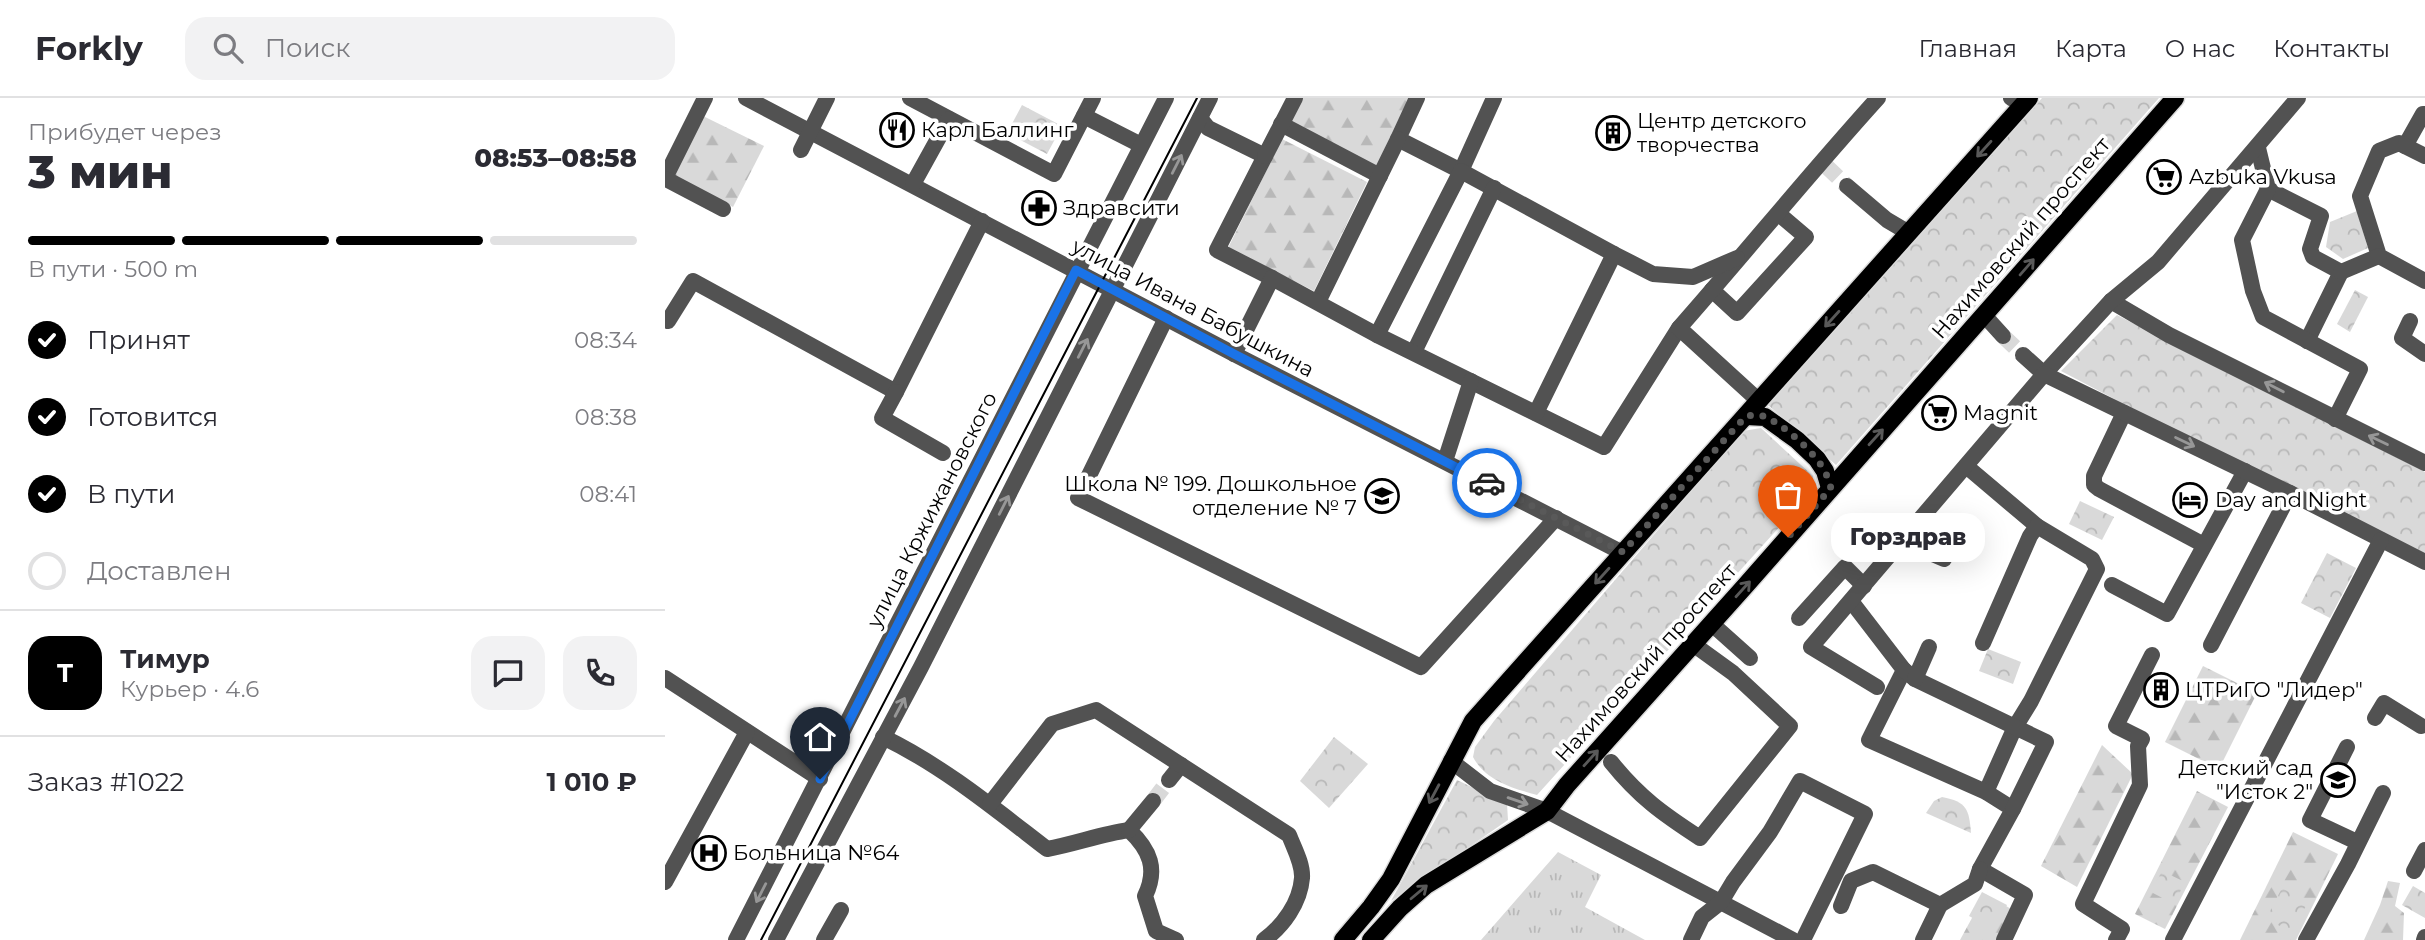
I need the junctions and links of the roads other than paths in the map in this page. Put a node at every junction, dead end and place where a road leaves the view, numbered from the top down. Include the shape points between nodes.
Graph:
1 (705, 98) edge
2 (745, 98) edge
3 (827, 98) edge
4 (910, 98) edge
5 (1093, 98) edge
6 (1165, 98) edge
7 (1210, 98) edge
8 (1295, 98) edge
9 (1417, 98) edge
10 (1494, 98) edge
11 (1878, 98) edge
12 (2175, 98) edge
13 (2298, 98) edge
14 (2021, 100) edge
15 (2425, 114) edge
16 (1083, 116) junction
17 (949, 118) junction
18 (1200, 118) junction
19 (1281, 124) junction
20 (810, 131) junction
21 (1398, 139) junction
22 (1141, 145) junction
23 (2405, 146) junction
24 (2257, 148) junction
25 (801, 150) dead end
26 (1265, 156) junction
27 (2425, 156) edge
28 (1461, 171) junction
29 (1380, 176) junction
30 (665, 178) edge
31 (913, 184) junction
32 (1847, 186) tunnel mouth
33 (1494, 188) junction
34 (2268, 189) junction
35 (723, 209) dead end
36 (1779, 214) junction
37 (982, 220) junction
38 (1909, 233) junction
39 (1613, 254) junction
40 (1743, 255) junction
41 (2379, 256) junction
42 (1076, 270) junction
43 (2341, 272) junction
44 (1272, 278) junction
45 (2425, 281) edge
46 (1112, 290) junction
47 (1712, 290) junction
48 (2111, 301) junction
49 (1318, 302) junction
50 (1984, 315) junction
51 (1166, 318) junction
52 (668, 321) dead end
53 (2410, 321) dead end
54 (1679, 328) junction
55 (1377, 335) junction
56 (2003, 336) tunnel mouth
57 (2307, 341) junction
58 (1414, 352) junction
59 (1234, 354) junction
60 (2425, 354) edge
61 (2023, 355) tunnel mouth
62 (2044, 374) junction
63 (1471, 381) junction
64 (896, 392) junction
65 (1759, 401) junction
66 (1536, 413) junction
67 (2124, 413) junction
68 (1746, 416) junction
69 (2335, 419) junction
70 (943, 453) dead end
71 (2424, 459) edge
72 (1445, 461) junction
73 (1966, 466) junction
74 (2245, 471) junction
75 (1831, 488) junction
76 (2290, 493) junction
77 (1556, 518) junction
78 (2037, 526) junction
79 (2381, 540) junction
80 (1902, 541) junction
81 (2204, 545) junction
82 (1623, 552) junction
83 (1944, 559) dead end
84 (2425, 562) edge
85 (2112, 585) dead end
86 (1864, 586) junction
87 (1851, 600) junction
88 (1799, 618) dead end
89 (1712, 624) junction
90 (1983, 643) dead end
91 (1693, 644) junction
92 (2211, 645) dead end
93 (1929, 647) dead end
94 (2153, 655) dead end
95 (1750, 658) dead end
96 (1910, 674) junction
97 (665, 678) edge
98 (1877, 687) dead end
99 (2375, 718) dead end
100 (2015, 727) junction
101 (2420, 728) edge
102 (747, 732) junction
103 (883, 737) junction
104 (2347, 747) dead end
105 (1451, 761) junction
106 (1611, 762) dead end
107 (1181, 765) junction
108 (820, 779) junction
109 (1169, 780) tunnel mouth
110 (1986, 792) junction
111 (2383, 793) dead end
112 (1153, 801) tunnel mouth
113 (990, 804) junction
114 (2013, 809) junction
115 (1547, 811) junction
116 (1129, 830) junction
117 (2357, 842) junction
118 (2425, 850) edge
119 (1980, 869) junction
120 (2414, 871) dead end
121 (665, 882) edge
122 (1721, 902) junction
123 (1940, 905) junction
124 (1841, 906) dead end
125 (841, 910) dead end
126 (736, 940) edge
127 (776, 940) edge
128 (824, 940) edge
129 (1176, 940) edge
130 (1264, 940) edge
131 (1343, 940) edge
132 (1371, 940) edge
133 (1691, 940) edge
134 (1793, 940) edge
135 (1803, 940) edge
136 (1923, 940) edge
137 (2004, 940) edge
138 (2116, 940) edge
139 (2173, 940) edge
140 (2306, 940) edge

1 - 30 street
2 - 20 street, улица Ивана Бабушкина
3 - 20 street
4 - 17 street
5 - 16 street
6 - 22 street, улица Кржижановского
7 - 18 street
8 - 19 street
9 - 21 street
10 - 28 street
11 - 36 street
50 -> 12 main road, Нахимовский проспект
13 - 24 street
14 -> 38 main road
15 - 23 street
16 - 17 street via 1054,174
16 - 22 street
17 - 31 street
18 - 26 street via 1207,128
46 -> 18 street
19 - 26 street
19 - 29 street
20 - 25 street
20 - 31 street, улица Ивана Бабушкина
21 - 28 street
21 - 29 street
22 - 42 street, улица Кржижановского
23 - 27 street
23 - 41 street via 2399,143 2379,150 2360,196
24 - 34 street
24 - 48 street via 2158,262
26 - 44 street via 1217,250
28 - 33 street
28 - 55 street
29 - 49 street
30 - 35 street
31 - 37 street, улица Ивана Бабушкина
32 - 38 street
33 - 39 street
33 - 58 street
34 - 43 street via 2321,216 2310,249 2313,257
34 - 57 street via 2242,240 2253,291 2263,317
36 - 40 street
36 - 47 street via 1806,237 1737,313
37 - 42 street, улица Ивана Бабушкина
37 - 64 street
38 -> 65 main road
39 - 40 street via 1653,274 1693,277
39 - 66 street
40 - 47 street
41 - 43 street
41 - 45 street
42 - 46 street, улица Ивана Бабушкина
42 - 108 street, улица Кржижановского
43 - 57 street
44 - 49 street
44 - 59 street
46 - 51 street, улица Ивана Бабушкина
103 -> 46 street
47 - 54 street
48 - 62 street
69 -> 48 street
49 - 55 street
50 - 56 street
75 -> 50 main road, Нахимовский проспект
51 - 59 street, улица Ивана Бабушкина
51 - 77 street via 1078,498 1421,667
52 - 64 street via 693,281
53 - 60 street via 2402,338
54 - 65 street
54 - 66 street via 1604,447
55 - 58 street
57 - 69 street via 2360,369
58 - 63 street
59 - 72 street, улица Ивана Бабушкина
61 - 62 street
62 - 67 street
62 - 73 street
63 - 66 street
63 - 72 street
64 - 70 street via 882,418
65 - 68 main road
67 -> 74 street
67 - 81 street via 2094,485
68 - 75 main road via 1765,417 1797,440 1821,465
68 - 82 main road
71 -> 69 street
72 - 77 street, улица Ивана Бабушкина
73 - 78 street
73 - 80 street
74 - 76 street
74 - 81 street
89 -> 75 main road, Нахимовский проспект
76 - 79 street
76 - 92 street
77 - 82 street, улица Ивана Бабушкина
78 - 90 street
78 - 100 street via 2092,559 2097,571
79 - 84 street
79 - 139 street
80 - 83 street
80 - 86 street
81 - 85 street via 2167,614
82 -> 105 main road via 1473,721
86 - 87 street
86 - 88 street via 1846,567
87 - 96 street
87 - 98 street via 1811,648
89 - 91 main road, Нахимовский проспект
89 - 95 street
91 - 106 street via 1733,673 1790,726 1700,838 1658,811
115 -> 91 main road, Нахимовский проспект
93 - 96 street
94 - 138 street via 2116,726 2142,739 2140,785 2083,904 2122,929
96 - 100 street
96 - 110 street via 1869,740
97 - 102 street
99 - 101 street via 2384,703
100 - 110 street
100 - 114 street via 2046,742
102 - 108 street
102 - 121 street
103 - 113 street
103 - 127 street
104 - 117 street via 2310,820
105 -> 115 street via 1490,790
105 -> 131 main road via 1391,879
107 - 109 street
107 - 113 street via 1096,710 1052,724
107 - 130 street via 1289,835 1302,878 1285,920
108 -> 126 street, улица Кржижановского
110 - 114 street
111 - 117 street
112 - 116 street
113 - 116 street via 1047,849
114 - 119 street
115 - 122 street
132 -> 115 main road, Нахимовский проспект via 1426,885
116 - 129 street via 1144,844 1150,859 1152,882 1145,896 1156,931
117 - 140 street
118 - 120 street
119 - 123 street via 1975,884
119 - 137 street via 2025,895
122 - 133 street via 1702,917
122 - 134 street
122 - 135 street via 1800,781 1865,814
123 - 124 street via 1873,872 1851,881
123 - 136 street
125 - 128 street

